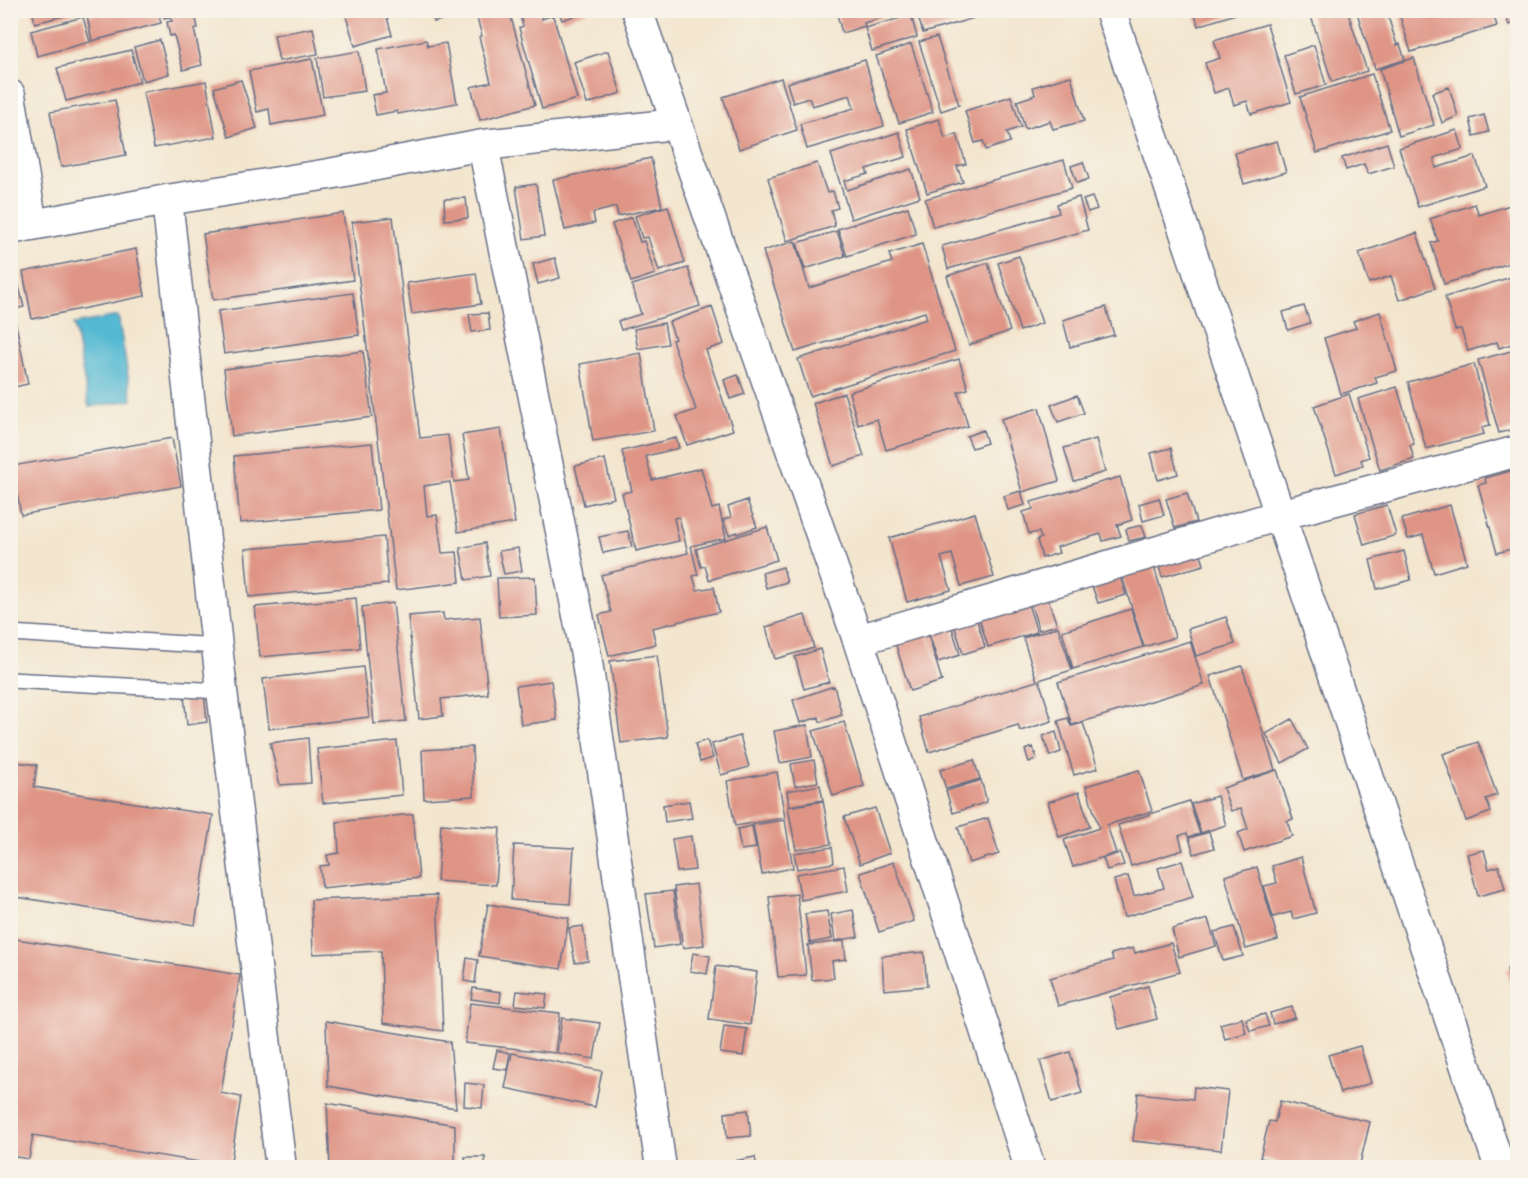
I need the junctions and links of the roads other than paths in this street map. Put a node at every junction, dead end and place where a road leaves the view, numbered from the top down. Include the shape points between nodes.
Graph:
1 (637, 10) edge
2 (1110, 10) edge
3 (10, 95) edge
4 (676, 124) junction
5 (483, 145) junction
6 (167, 200) junction
7 (21, 227) edge
8 (1518, 451) edge
9 (1280, 514) junction
10 (10, 633) edge
11 (858, 640) junction
12 (218, 646) junction
13 (10, 680) edge
14 (222, 691) junction
15 (281, 1167) edge
16 (661, 1167) edge
17 (1030, 1167) edge
18 (1500, 1167) edge

1 - 4 street
2 - 9 street
3 - 7 street
4 - 5 street
4 - 11 street
5 - 6 street
5 - 16 street via 586,655
6 - 7 street
6 - 12 street
8 - 9 street
9 - 11 street
9 - 18 street
10 - 12 lane
11 - 17 street
12 - 14 street
13 - 14 lane
14 - 15 street

